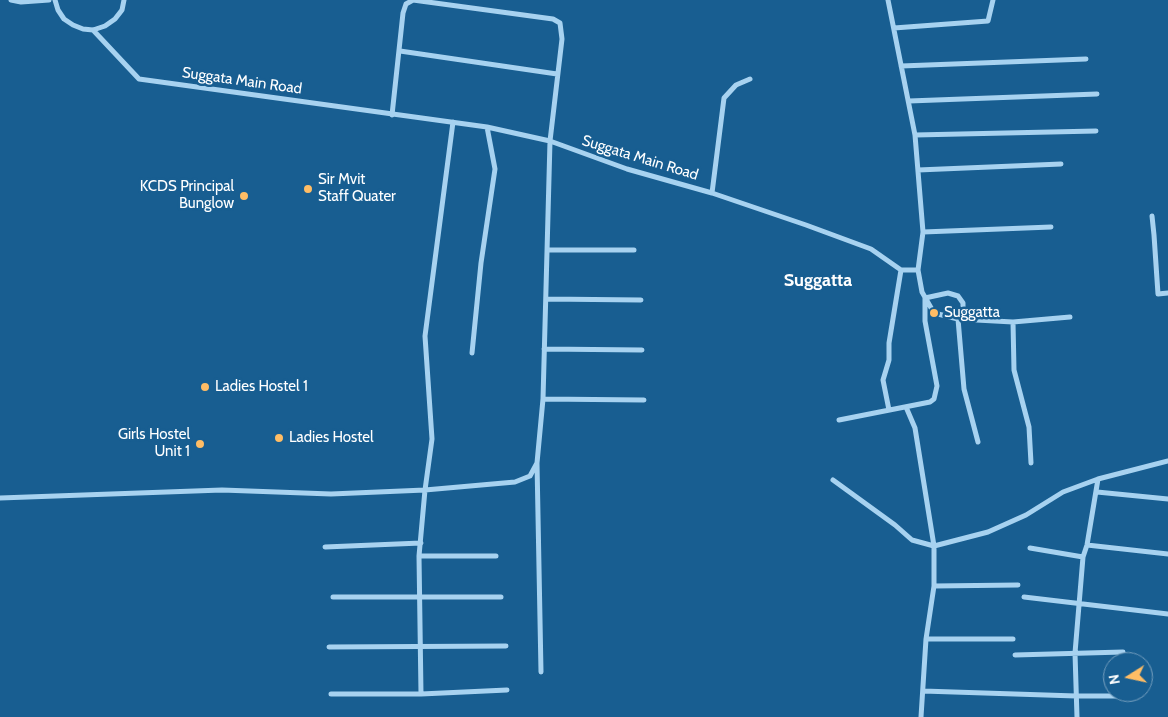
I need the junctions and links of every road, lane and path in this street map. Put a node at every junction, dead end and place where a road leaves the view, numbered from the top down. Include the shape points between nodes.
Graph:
1 (11, 0) edge
2 (49, 0) edge
3 (55, 0) edge
4 (124, 0) edge
5 (888, 0) edge
6 (993, 0) edge
7 (894, 28) junction
8 (93, 30) junction
9 (400, 51) junction
10 (1086, 59) dead end
11 (901, 66) junction
12 (557, 74) junction
13 (750, 79) dead end
14 (1097, 94) dead end
15 (910, 101) junction
16 (392, 115) junction
17 (453, 122) junction
18 (487, 127) junction
19 (1096, 131) dead end
20 (915, 135) junction
21 (550, 141) junction
22 (1061, 164) dead end
23 (918, 170) junction
24 (712, 193) junction
25 (1152, 216) dead end
26 (1051, 227) dead end
27 (923, 232) junction
28 (547, 250) junction
29 (634, 250) dead end
30 (901, 270) junction
31 (918, 270) junction
32 (1168, 293) edge
33 (925, 298) junction
34 (546, 299) junction
35 (641, 300) dead end
36 (1070, 317) dead end
37 (960, 319) junction
38 (1013, 322) junction
39 (544, 349) junction
40 (642, 350) dead end
41 (472, 353) dead end
42 (543, 399) junction
43 (644, 400) dead end
44 (906, 407) junction
45 (889, 410) junction
46 (839, 420) dead end
47 (978, 442) dead end
48 (1168, 461) edge
49 (537, 463) junction
50 (1031, 463) dead end
51 (1098, 479) junction
52 (833, 480) dead end
53 (425, 490) junction
54 (1097, 492) junction
55 (0, 498) edge
56 (1168, 499) edge
57 (421, 542) junction
58 (1087, 545) junction
59 (934, 546) junction
60 (325, 547) dead end
61 (1030, 548) dead end
62 (1168, 554) edge
63 (419, 556) junction
64 (496, 556) dead end
65 (1083, 557) junction
66 (1018, 585) dead end
67 (934, 586) junction
68 (420, 597) junction
69 (501, 597) dead end
70 (1024, 597) dead end
71 (333, 598) dead end
72 (1079, 604) junction
73 (1168, 614) edge
74 (926, 639) junction
75 (1013, 639) dead end
76 (422, 646) junction
77 (506, 646) dead end
78 (329, 647) dead end
79 (1103, 652) edge
80 (1075, 653) junction
81 (1015, 655) dead end
82 (541, 672) dead end
83 (507, 690) dead end
84 (923, 690) junction
85 (331, 694) dead end
86 (422, 694) junction
87 (1076, 696) junction
88 (1103, 696) edge
89 (921, 717) edge
90 (1077, 717) edge

1 - 2 street
3 - 8 street, Suggata Main Road via 64,19 83,29
4 - 8 street via 115,19
5 - 7 street
6 - 7 street via 988,21
7 - 11 street
8 - 16 street, Suggata Main Road via 139,79
9 - 12 street
9 - 12 street via 403,13 406,4 412,0 553,19 560,23 562,31
9 - 16 street
10 - 11 street
11 - 15 street
12 - 21 street
13 - 24 street via 736,85 724,98
14 - 15 street
15 - 20 street
16 - 17 street, Suggata Main Road
17 - 18 street, Suggata Main Road
17 - 53 street via 425,336 432,439
18 - 21 street, Suggata Main Road
18 - 41 street via 495,169
19 - 20 street
20 - 23 street
21 - 24 street, Suggata Main Road via 627,169
21 - 28 street
22 - 23 street
23 - 27 street
24 - 30 street, Suggata Main Road via 871,249
25 - 32 street via 1158,294
26 - 27 street
27 - 31 street
28 - 29 street
28 - 34 street
30 - 31 street
30 - 45 street via 883,380
31 - 33 street
33 - 37 street via 934,313
33 - 37 street via 948,293 958,296 963,303
33 - 44 street via 925,321 936,395 930,402
34 - 35 street
34 - 39 street
36 - 38 street
37 - 38 street
37 - 47 street via 964,389
38 - 50 street via 1014,370 1029,428
39 - 40 street
39 - 42 street
42 - 43 street
42 - 49 street
44 - 45 street
44 - 59 street via 915,428
45 - 46 street
48 - 51 street
49 - 53 street via 530,476 516,482
49 - 82 street
51 - 54 street
51 - 59 street via 1063,492 988,532
52 - 59 street via 912,540
53 - 55 street via 331,494 222,490
53 - 57 street
54 - 56 street
54 - 58 street
57 - 60 street
57 - 63 street
58 - 62 street
58 - 65 street
59 - 67 street
61 - 65 street
63 - 64 street
63 - 68 street
65 - 72 street
66 - 67 street
67 - 74 street
68 - 69 street
68 - 71 street
68 - 76 street
70 - 72 street
72 - 73 street
72 - 80 street
74 - 75 street
74 - 84 street
76 - 77 street
76 - 78 street
76 - 86 street
79 - 80 street
80 - 81 street
80 - 87 street
83 - 86 street
84 - 87 street
84 - 89 street
85 - 86 street
87 - 88 street
87 - 90 street

